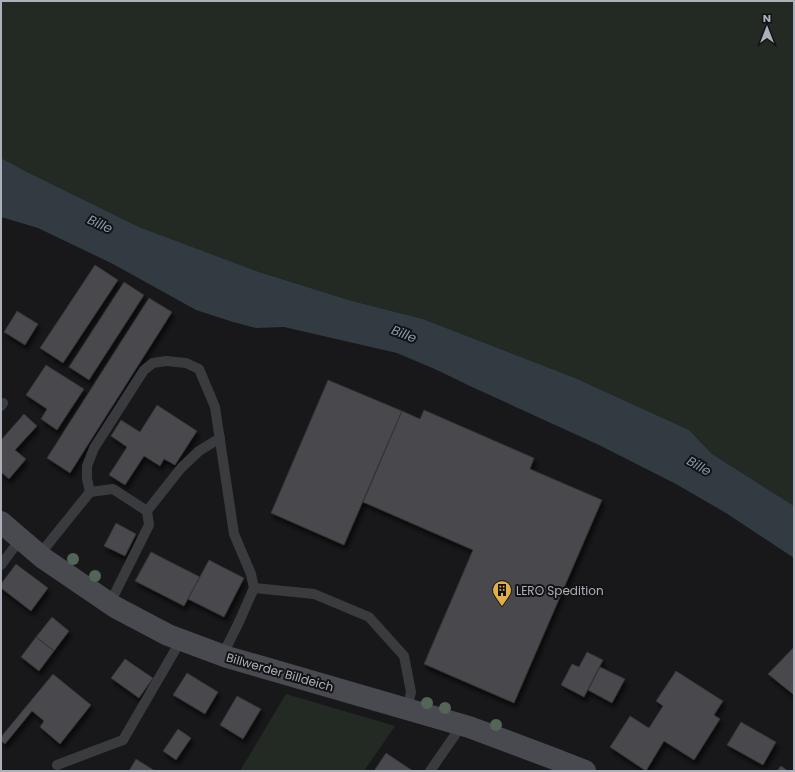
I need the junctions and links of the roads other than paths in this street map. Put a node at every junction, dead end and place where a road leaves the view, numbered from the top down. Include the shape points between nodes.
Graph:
1 (220, 438) junction
2 (90, 492) junction
3 (147, 511) junction
4 (1, 522) edge
5 (21, 538) junction
6 (40, 554) junction
7 (1, 565) edge
8 (254, 588) junction
9 (110, 603) junction
10 (181, 640) junction
11 (222, 656) junction
12 (407, 710) junction
13 (462, 725) junction
14 (57, 765) dead end
15 (430, 771) edge
16 (585, 771) edge

1 - 2 lane via 215,407 199,369 186,363 153,363 144,370 94,448 87,466
1 - 3 lane via 199,451 181,468
1 - 8 lane via 234,534
2 - 3 lane via 113,489
2 - 6 lane
3 - 9 lane via 149,525
4 - 5 street, Billwerder Billdeich
5 - 6 street, Billwerder Billdeich
5 - 7 lane
6 - 9 street, Billwerder Billdeich
8 - 11 lane
8 - 12 lane via 314,594 369,617 404,656 412,692
9 - 10 street, Billwerder Billdeich
10 - 11 street, Billwerder Billdeich
10 - 14 lane via 123,740
11 - 12 street, Billwerder Billdeich
12 - 13 street, Billwerder Billdeich
13 - 15 lane
13 - 16 street, Billwerder Billdeich

